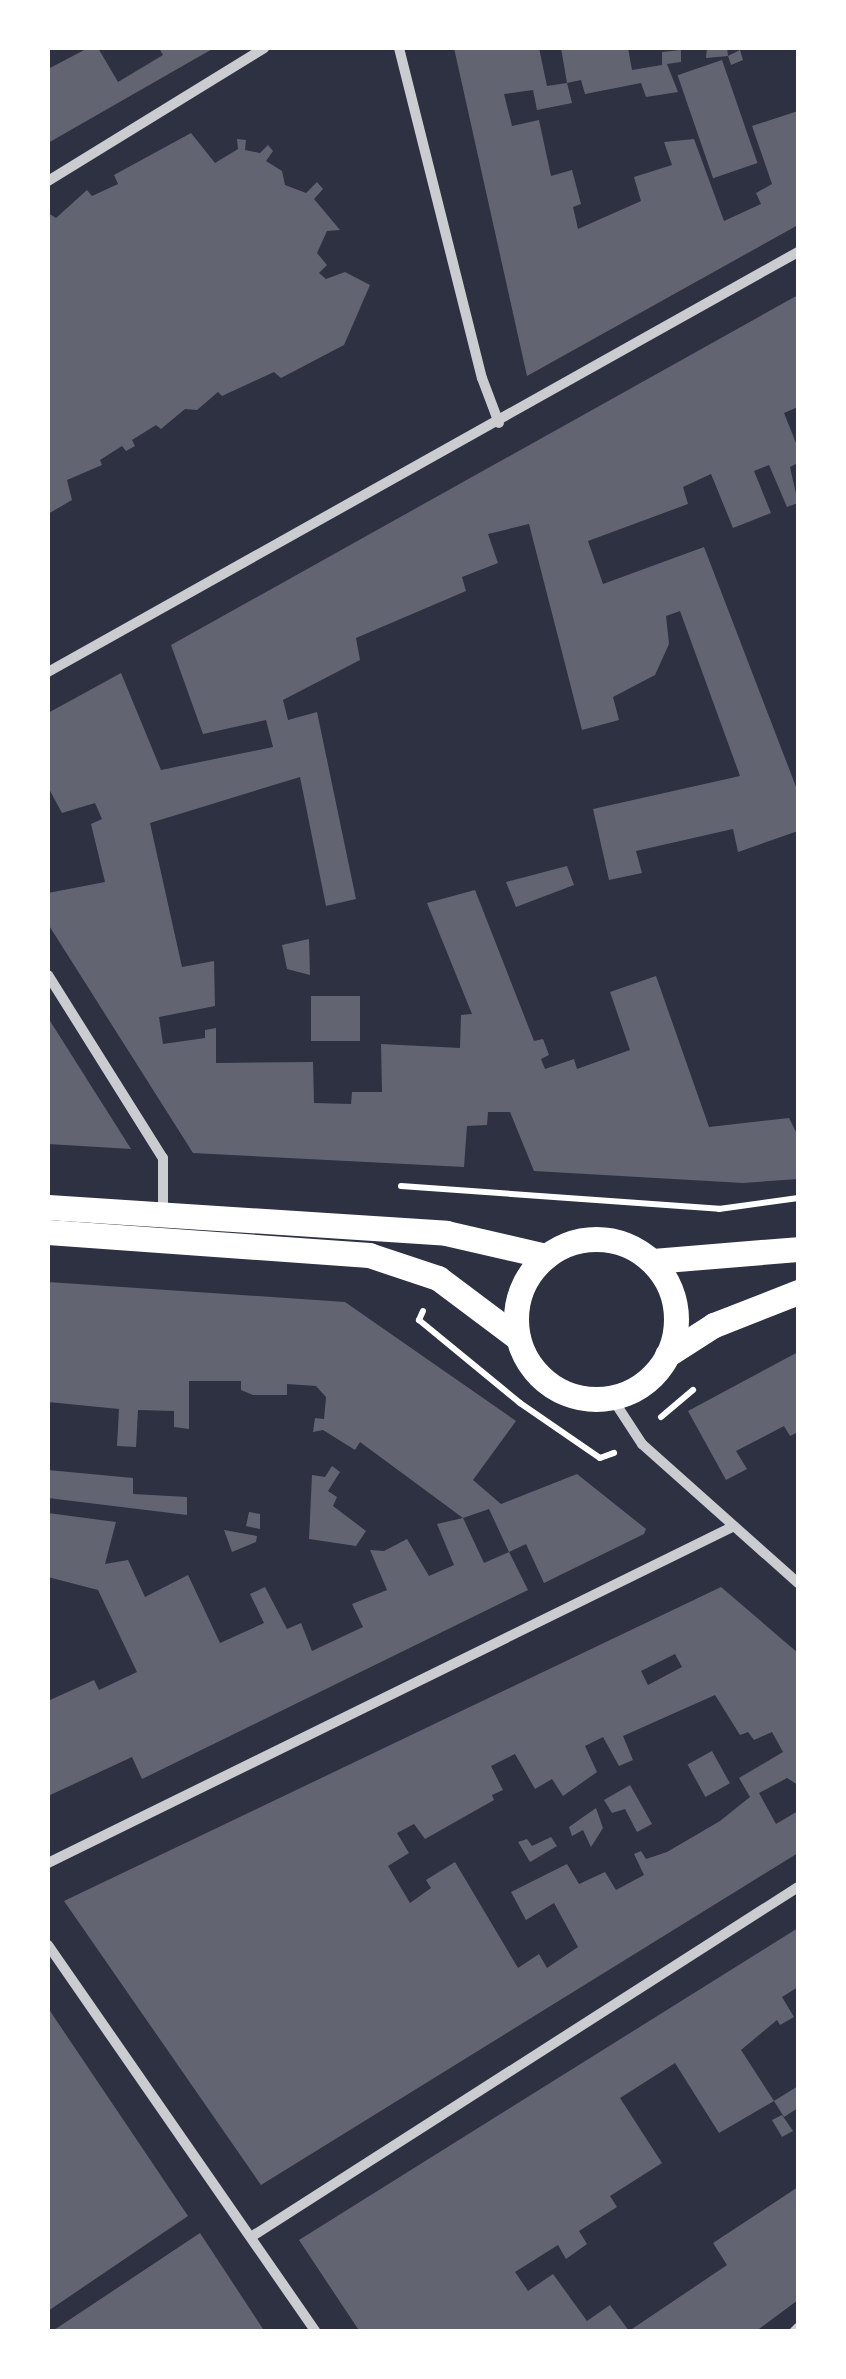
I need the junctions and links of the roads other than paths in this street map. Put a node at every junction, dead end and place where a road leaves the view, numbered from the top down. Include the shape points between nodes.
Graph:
1 (264, 48) edge
2 (400, 48) edge
3 (48, 181) edge
4 (798, 252) edge
5 (499, 423) junction
6 (48, 672) edge
7 (48, 976) edge
8 (48, 1207) edge
9 (162, 1226) junction
10 (48, 1232) edge
11 (798, 1248) edge
12 (546, 1256) junction
13 (653, 1261) junction
14 (798, 1292) edge
15 (518, 1338) junction
16 (667, 1356) junction
17 (612, 1398) junction
18 (734, 1526) junction
19 (798, 1583) edge
20 (48, 1863) edge
21 (798, 1886) edge
22 (48, 1946) edge
23 (251, 2237) junction
24 (316, 2332) edge

1 - 3 street
2 - 5 street
4 - 5 street
5 - 6 street
7 - 9 street via 163,1158
8 - 9 main road
9 - 10 main road
9 - 12 main road via 446,1232
9 - 15 main road via 368,1254 438,1278
11 - 13 main road
12 - 13 main road via 566,1244 612,1239
12 - 15 main road via 520,1292
13 - 16 main road via 676,1306
14 - 16 main road via 714,1325
15 - 17 main road via 537,1374 552,1386 571,1396
16 - 17 main road via 653,1375
17 - 18 street via 642,1444
18 - 19 street
18 - 20 street
21 - 23 street
22 - 23 street
23 - 24 street

